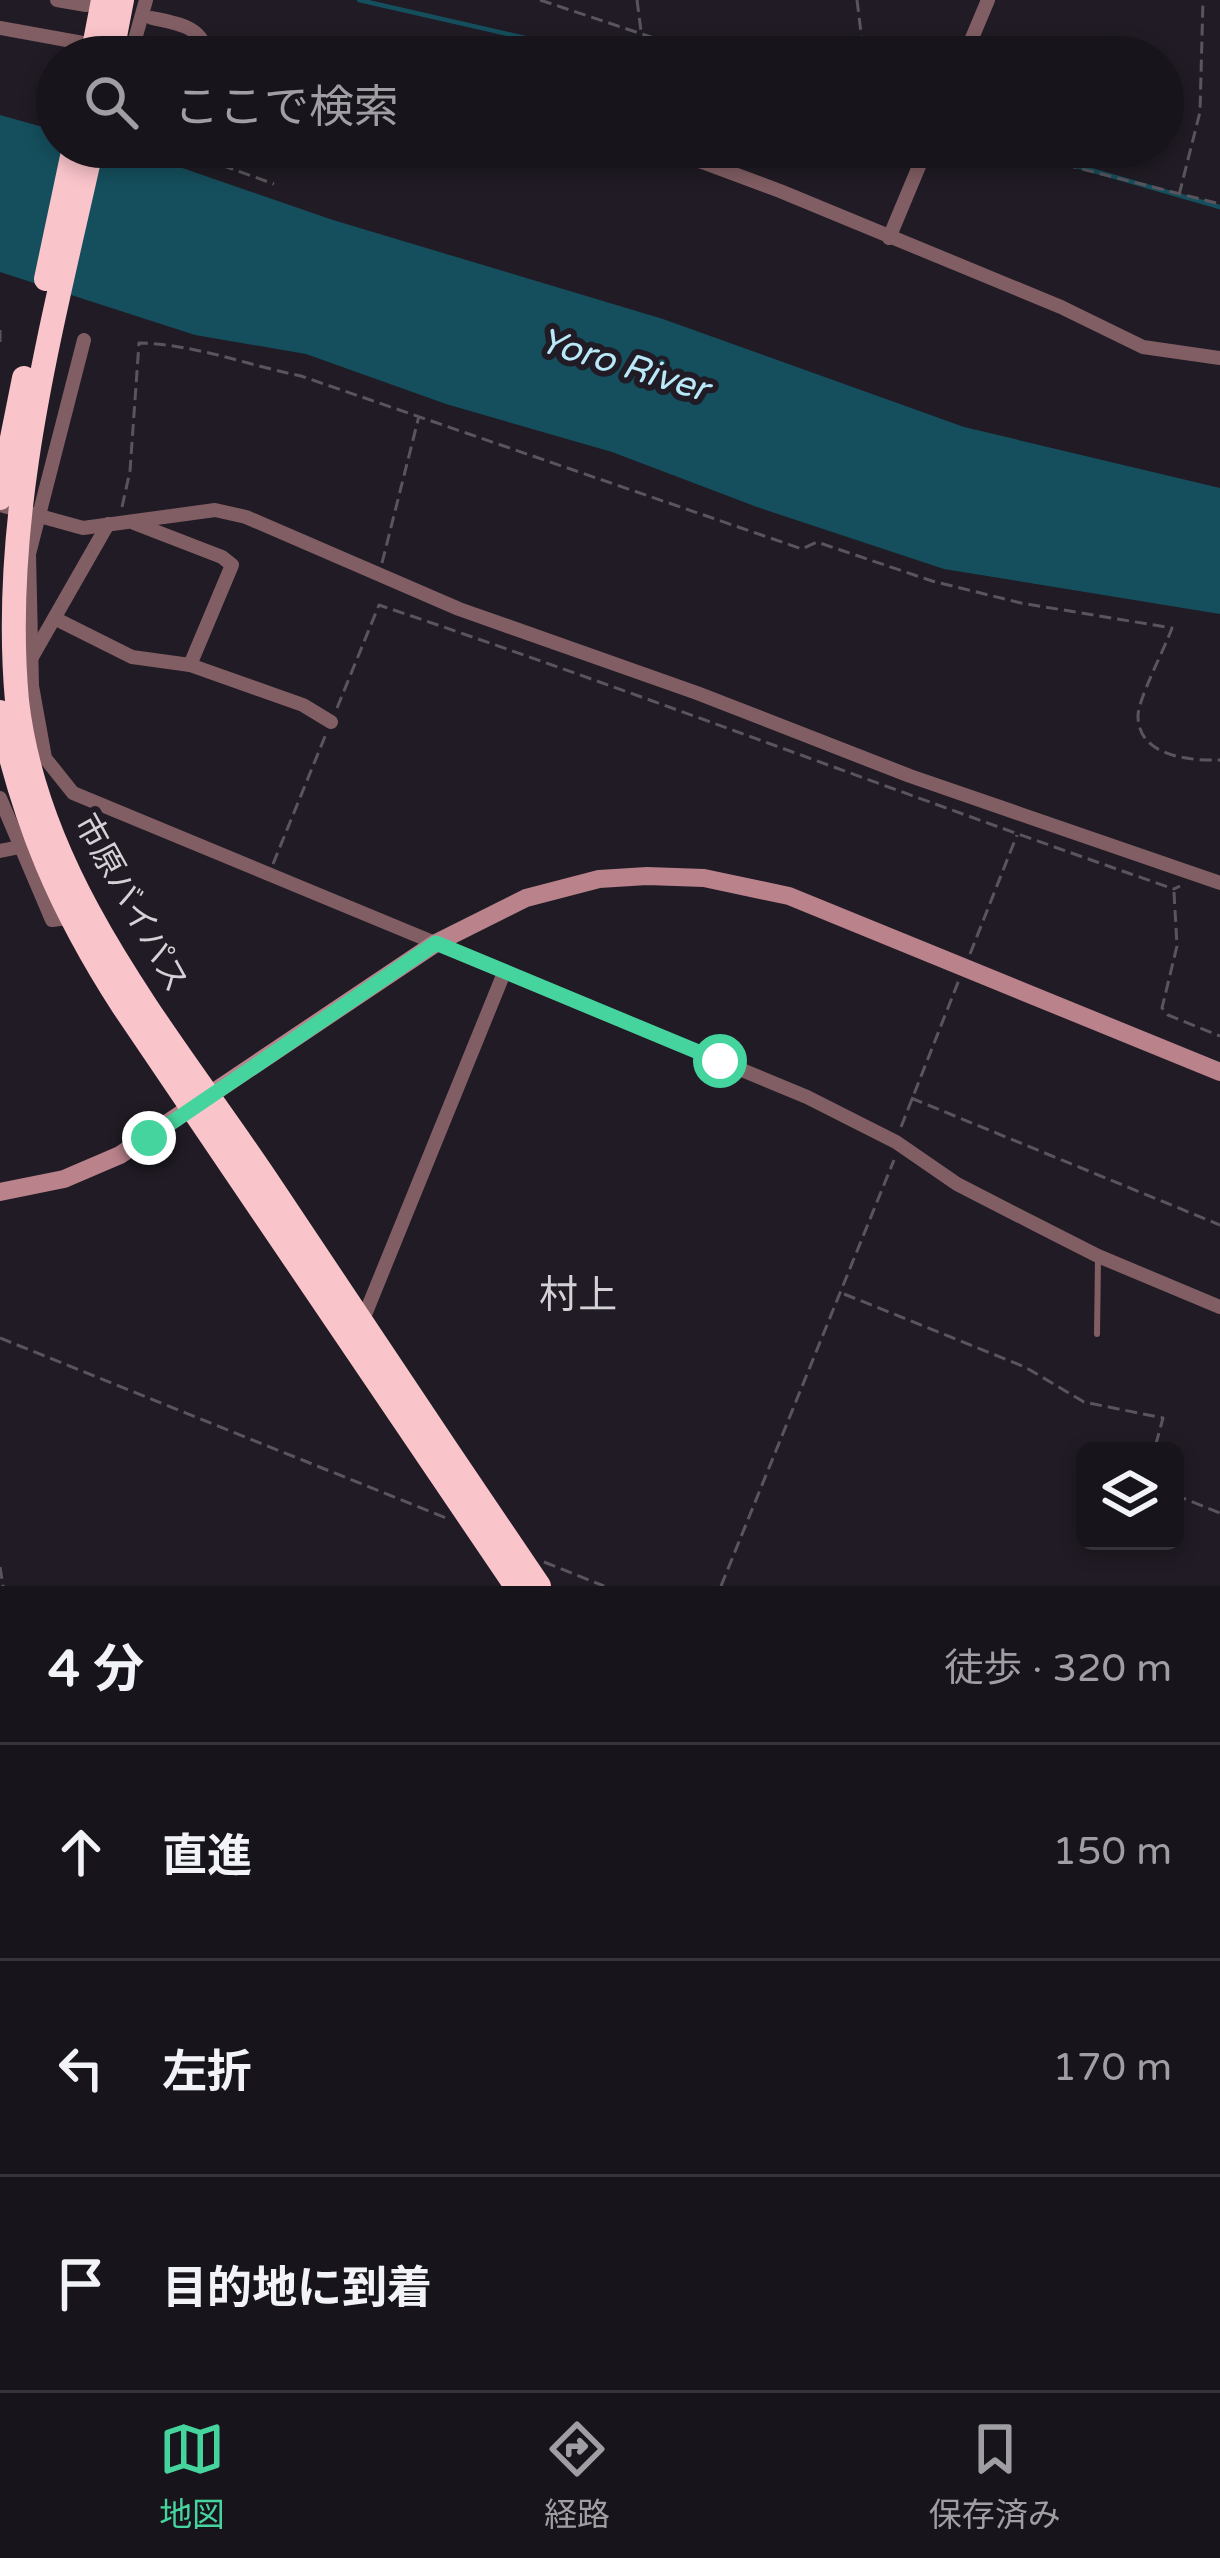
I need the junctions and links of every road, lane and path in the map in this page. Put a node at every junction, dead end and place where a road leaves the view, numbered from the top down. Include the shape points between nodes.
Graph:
1 (57, 0) edge
2 (122, 0) edge
3 (146, 0) edge
4 (540, 0) edge
5 (637, 0) edge
6 (857, 0) edge
7 (988, 0) edge
8 (1203, 0) edge
9 (95, 3) edge
10 (152, 18) dead end
11 (0, 28) edge
12 (641, 33) junction
13 (98, 36) edge
14 (106, 36) edge
15 (136, 36) edge
16 (199, 36) edge
17 (650, 36) edge
18 (861, 36) edge
19 (973, 36) edge
20 (36, 37) edge
21 (70, 168) edge
22 (87, 168) edge
23 (226, 168) edge
24 (716, 168) edge
25 (918, 168) edge
26 (1073, 168) edge
27 (274, 184) dead end
28 (1178, 196) junction
29 (1220, 204) edge
30 (889, 238) junction
31 (0, 329) edge
32 (84, 340) dead end
33 (0, 343) edge
34 (1220, 358) edge
35 (33, 374) junction
36 (419, 416) junction
37 (14, 507) edge
38 (117, 522) junction
39 (378, 576) junction
40 (56, 619) junction
41 (32, 657) junction
42 (190, 665) junction
43 (0, 712) edge
44 (331, 722) junction
45 (1220, 760) edge
46 (6, 775) edge
47 (0, 798) edge
48 (1017, 835) junction
49 (20, 847) junction
50 (0, 851) edge
51 (268, 877) junction
52 (1203, 877) junction
53 (1220, 883) edge
54 (1174, 889) junction
55 (69, 918) junction
56 (436, 943) junction
57 (965, 967) junction
58 (504, 973) junction
59 (1220, 1036) edge
60 (1220, 1072) edge
61 (910, 1098) junction
62 (202, 1103) junction
63 (896, 1142) junction
64 (0, 1192) edge
65 (1220, 1225) edge
66 (1098, 1256) junction
67 (842, 1294) junction
68 (1220, 1306) edge
69 (362, 1322) junction
70 (1097, 1334) dead end
71 (0, 1338) edge
72 (1156, 1442) edge
73 (1184, 1500) edge
74 (1220, 1514) edge
75 (471, 1519) junction
76 (0, 1567) edge
77 (520, 1575) edge
78 (3, 1586) edge
79 (539, 1586) edge
80 (604, 1586) edge
81 (721, 1586) edge

1 - 9 street
2 - 14 highway
3 - 15 street
4 - 12 path
5 - 12 path
6 - 18 path
7 - 19 street
8 - 28 path via 1200,112
9 - 13 highway
10 - 16 street
11 - 20 street
12 - 17 path
21 - 35 highway, 市原バイパス
22 - 35 highway, 市原バイパス
23 - 27 path
24 - 30 street
25 - 30 street
26 - 28 path
28 - 29 path
30 - 34 street via 1143,347
31 - 33 path
32 - 37 street
35 - 37 highway, 市原バイパス
36 - 38 path via 301,376 139,343 128,486
36 - 39 path
36 - 45 path via 802,549 817,542 1021,603 1172,628 1138,715 1143,733 1185,761
37 - 38 street via 83,528
37 - 41 street via 29,554
37 - 62 highway, 市原バイパス via 13,650 34,781 82,898
38 - 39 street via 215,510
38 - 40 street
38 - 42 street via 232,565
39 - 52 street
40 - 41 street
40 - 42 street via 132,657
41 - 51 street via 45,758 73,793
42 - 44 street
43 - 46 highway, 市原バイパス
44 - 48 path via 379,605
44 - 51 path
46 - 55 highway, 市原バイパス
47 - 49 street
48 - 54 path
48 - 57 path
49 - 50 street
49 - 55 street via 52,920
51 - 56 street
52 - 53 street
52 - 54 path
54 - 59 path via 1177,946 1162,1008
55 - 62 highway, 市原バイパス
56 - 57 street via 526,898 599,880 704,878 789,896
56 - 58 street
56 - 62 street
57 - 60 street
57 - 61 path
58 - 63 street
58 - 69 street
61 - 63 path
61 - 65 path
62 - 64 street via 120,1155 64,1179
62 - 69 highway, 市原バイパス
62 - 75 highway, 市原バイパス
63 - 66 street via 957,1184
63 - 67 path
66 - 68 street
66 - 70 lane
67 - 72 path via 1025,1367 1084,1402 1163,1418
67 - 81 path
69 - 77 highway, 市原バイパス
71 - 75 path via 454,1521
73 - 74 path
75 - 77 highway, 市原バイパス
76 - 78 path
77 - 79 highway, 市原バイパス
77 - 80 path via 536,1560

